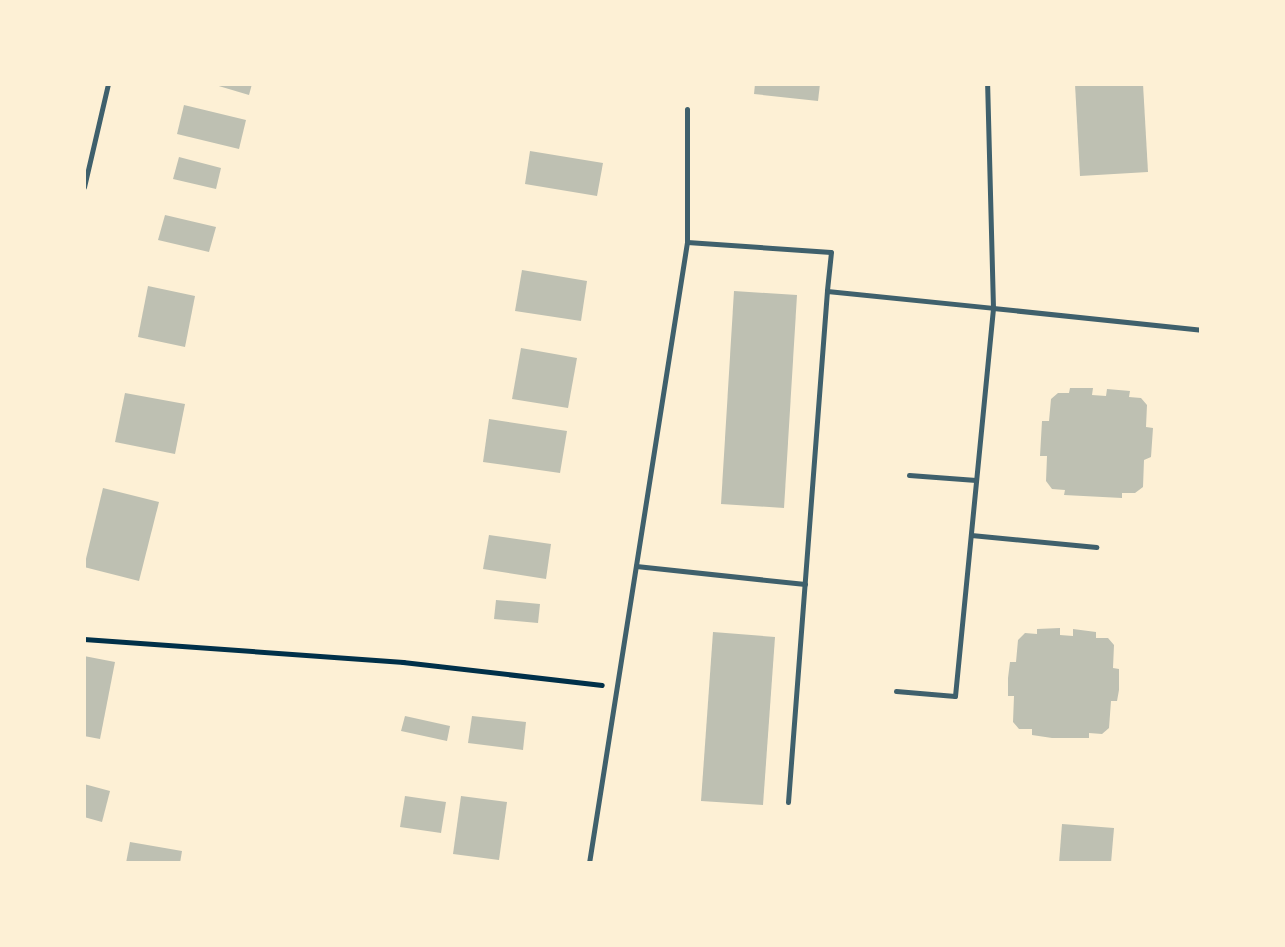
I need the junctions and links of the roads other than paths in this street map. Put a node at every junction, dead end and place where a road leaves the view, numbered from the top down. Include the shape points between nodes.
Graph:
1 (108, 84) edge
2 (987, 84) edge
3 (687, 109) dead end
4 (84, 187) edge
5 (687, 242) junction
6 (827, 291) junction
7 (993, 308) junction
8 (1201, 330) edge
9 (909, 475) dead end
10 (976, 480) junction
11 (971, 535) junction
12 (1096, 547) dead end
13 (636, 566) junction
14 (805, 584) junction
15 (896, 691) dead end
16 (789, 802) dead end
17 (589, 863) edge

1 - 4 lane
2 - 7 lane
3 - 5 lane
5 - 6 lane via 831,252
5 - 13 lane
6 - 7 lane
6 - 14 lane
7 - 8 lane
7 - 10 lane
9 - 10 lane
10 - 11 lane
11 - 12 lane
11 - 15 lane via 955,696
13 - 14 lane
13 - 17 lane
14 - 16 lane

